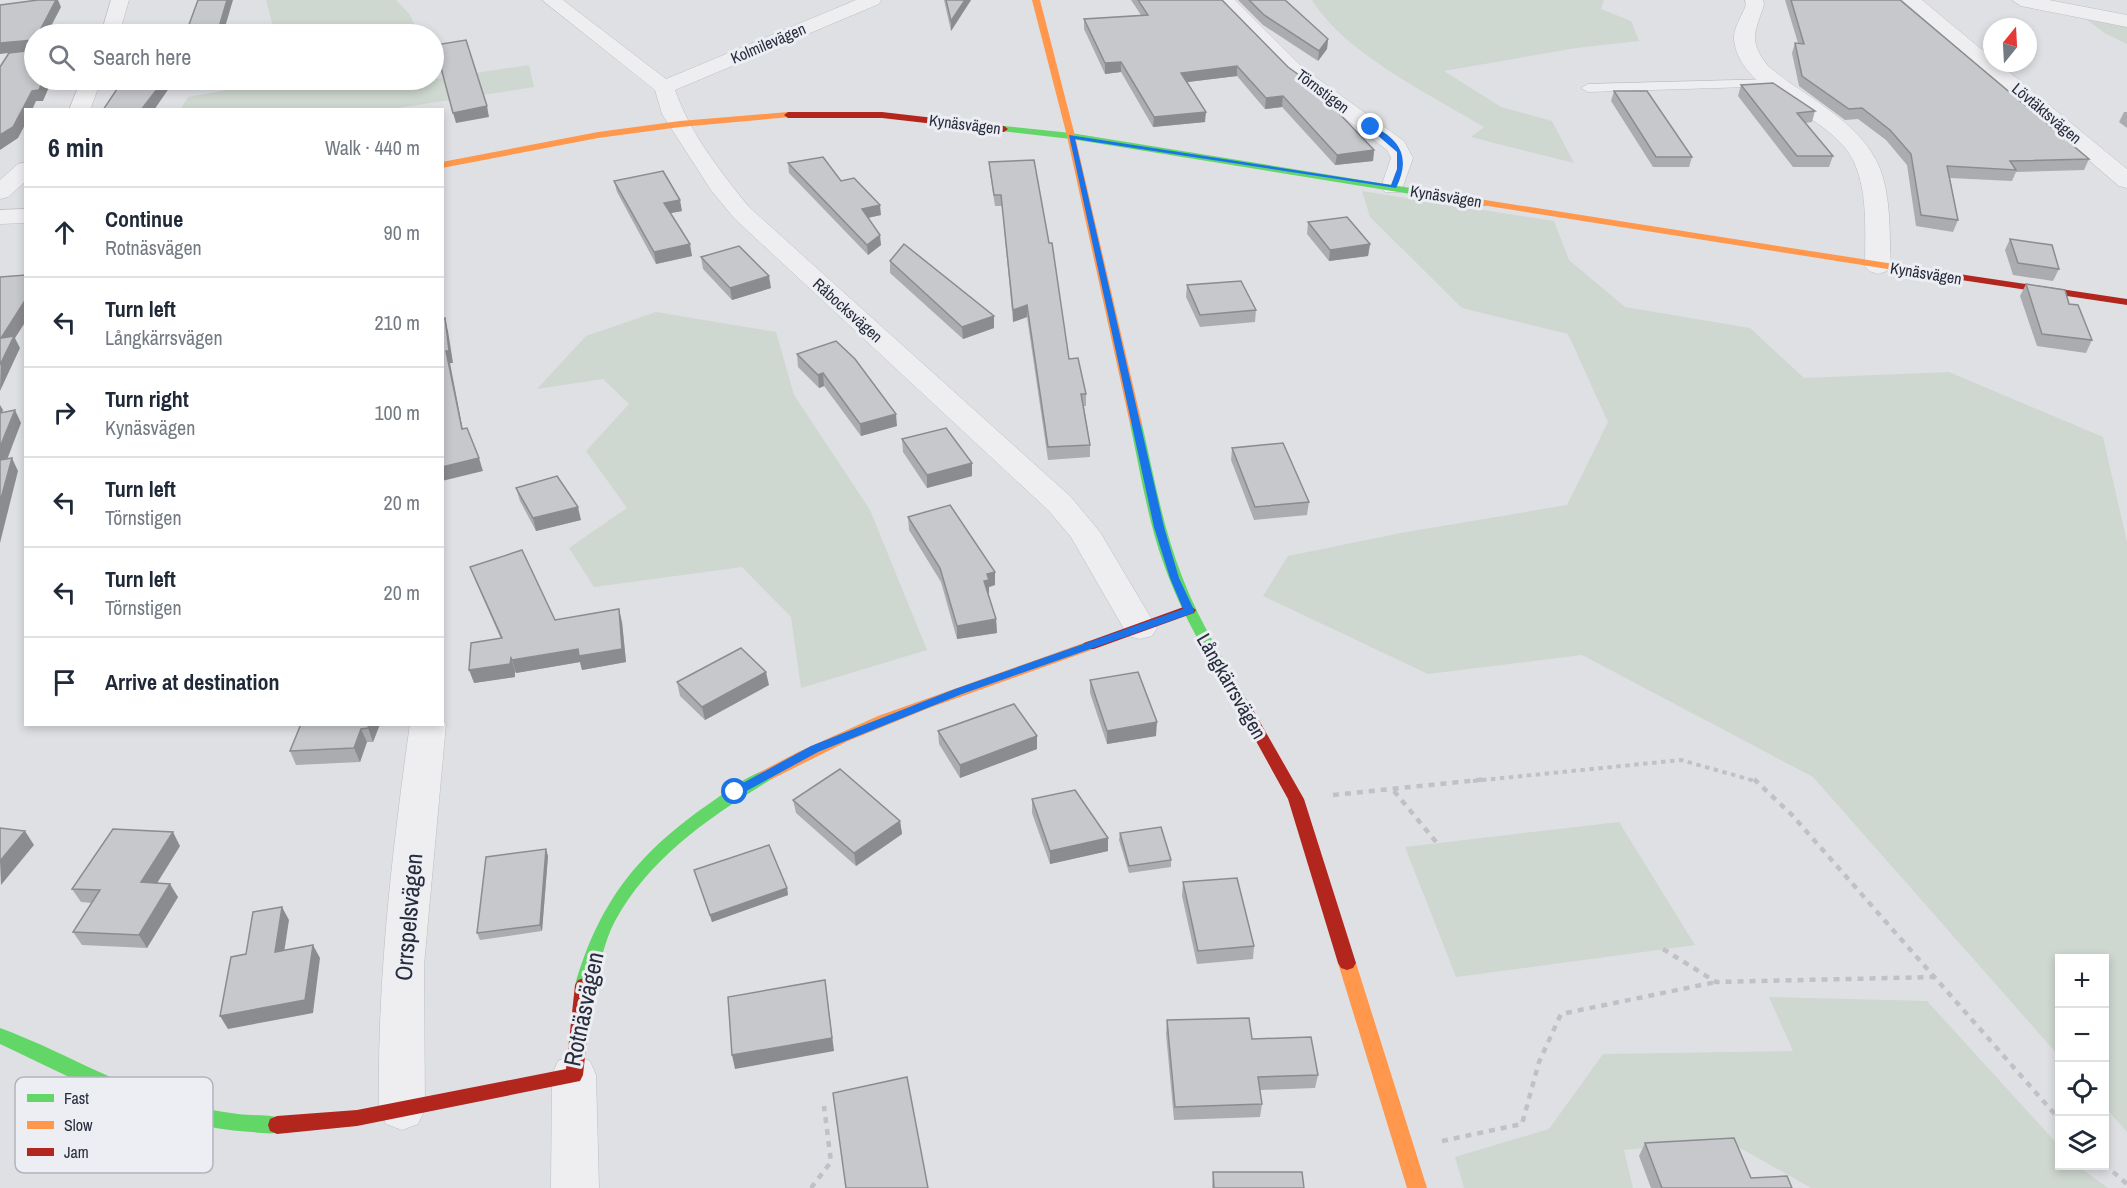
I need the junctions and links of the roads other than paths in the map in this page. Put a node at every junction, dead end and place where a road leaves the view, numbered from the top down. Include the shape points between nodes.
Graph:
1 (120, 0) edge
2 (551, 0) edge
3 (872, 0) edge
4 (1036, 0) edge
5 (1224, 0) edge
6 (1754, 0) edge
7 (1911, 0) edge
8 (2021, 0) edge
9 (2127, 21) edge
10 (113, 24) edge
11 (1776, 83) junction
12 (664, 87) junction
13 (1588, 88) dead end
14 (87, 90) edge
15 (80, 108) edge
16 (680, 124) junction
17 (1071, 136) junction
18 (444, 165) edge
19 (24, 171) edge
20 (2127, 181) edge
21 (1393, 187) junction
22 (0, 192) edge
23 (24, 216) edge
24 (0, 217) edge
25 (1878, 266) junction
26 (2127, 302) edge
27 (1189, 610) junction
28 (1140, 628) junction
29 (428, 726) edge
30 (0, 1036) edge
31 (574, 1075) junction
32 (92, 1077) edge
33 (402, 1109) junction
34 (213, 1119) edge
35 (575, 1188) edge
36 (1416, 1188) edge

1 - 10 street
2 - 12 street
3 - 12 street, Kolmilevägen
4 - 17 street, Långkärrsvägen
5 - 21 street, Törnstigen via 1296,72 1396,146 1402,158
6 - 11 street via 1743,41 1746,52
7 - 20 street, Lövtäktsvägen
8 - 9 street
11 - 13 lane
11 - 25 street via 1840,131 1865,160 1876,208
12 - 16 street, Råbocksvägen
14 - 15 street
16 - 17 street, Kynäsvägen via 792,115 882,115
16 - 18 street, Kynäsvägen via 598,135
16 - 28 street, Råbocksvägen via 742,213 1060,504 1084,532
17 - 21 street, Kynäsvägen
17 - 27 street, Långkärrsvägen via 1159,527
19 - 22 street
21 - 25 street, Kynäsvägen
23 - 24 street
25 - 26 street, Kynäsvägen
27 - 28 street, Rotnäsvägen
27 - 36 street, Långkärrsvägen via 1296,799
28 - 31 street, Rotnäsvägen via 958,691 815,749 735,792 706,814 637,875 601,930 579,1008
29 - 33 street, Orrspelsvägen via 415,825 398,1038
30 - 32 street, Rotnäsvägen
31 - 33 street, Rotnäsvägen
31 - 35 street
33 - 34 street, Rotnäsvägen via 294,1125 247,1126

